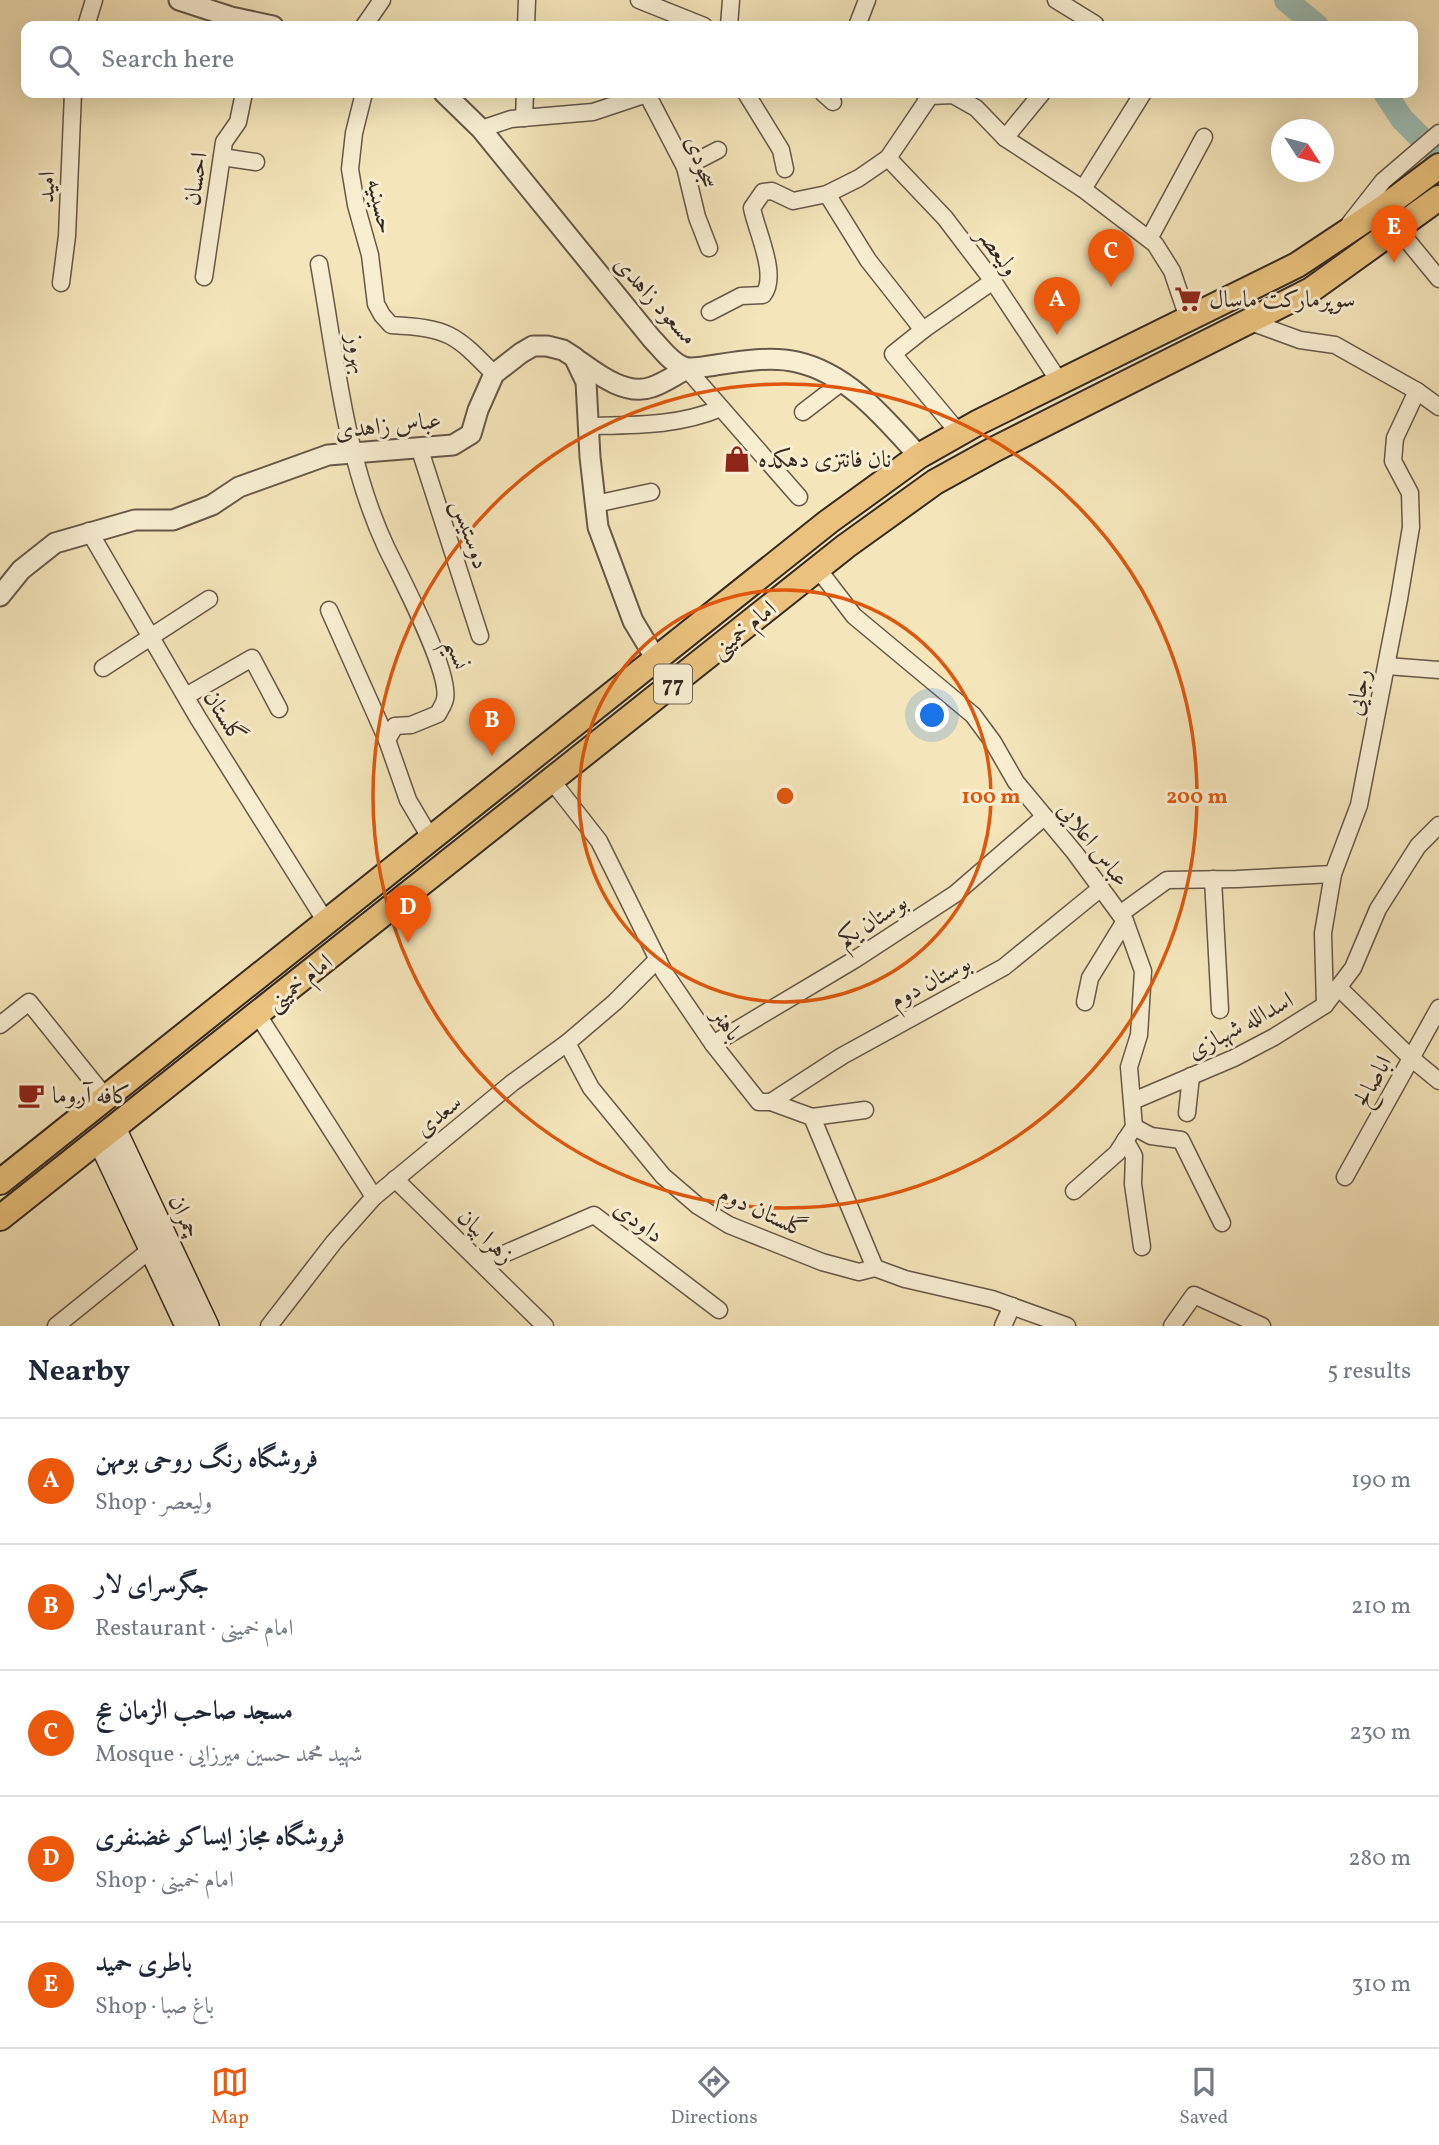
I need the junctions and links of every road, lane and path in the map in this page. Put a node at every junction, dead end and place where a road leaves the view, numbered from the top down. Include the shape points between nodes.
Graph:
1 (93, 0) edge
2 (179, 0) edge
3 (382, 0) edge
4 (527, 0) edge
5 (639, 0) edge
6 (731, 0) edge
7 (867, 0) edge
8 (1056, 0) edge
9 (205, 4) edge
10 (87, 21) edge
11 (250, 21) edge
12 (367, 21) edge
13 (526, 21) edge
14 (692, 21) edge
15 (729, 21) edge
16 (860, 21) edge
17 (1090, 21) edge
18 (74, 98) edge
19 (243, 98) edge
20 (364, 98) edge
21 (449, 98) edge
22 (525, 98) edge
23 (634, 98) edge
24 (650, 98) edge
25 (749, 98) edge
26 (925, 98) edge
27 (958, 98) edge
28 (1037, 98) edge
29 (1140, 98) edge
30 (524, 118) junction
31 (481, 129) junction
32 (1436, 136) edge
33 (1204, 137) dead end
34 (1005, 138) junction
35 (718, 150) dead end
36 (222, 157) junction
37 (888, 158) junction
38 (256, 162) dead end
39 (1439, 166) edge
40 (685, 167) junction
41 (785, 169) dead end
42 (1083, 189) junction
43 (827, 194) junction
44 (1439, 198) edge
45 (1398, 229) junction
46 (1340, 236) junction
47 (1149, 240) junction
48 (709, 248) dead end
49 (319, 264) dead end
50 (204, 277) dead end
51 (1439, 279) edge
52 (993, 281) junction
53 (61, 283) dead end
54 (710, 312) dead end
55 (1188, 318) junction
56 (1248, 321) junction
57 (923, 330) junction
58 (574, 357) junction
59 (687, 369) junction
60 (494, 374) junction
61 (1059, 381) junction
62 (842, 382) junction
63 (1417, 391) junction
64 (1439, 407) edge
65 (722, 408) junction
66 (803, 412) dead end
67 (589, 426) junction
68 (959, 433) junction
69 (419, 447) junction
70 (352, 453) junction
71 (919, 456) junction
72 (651, 492) dead end
73 (799, 497) dead end
74 (595, 504) junction
75 (89, 531) junction
76 (818, 569) junction
77 (0, 596) edge
78 (209, 599) dead end
79 (329, 610) dead end
80 (480, 636) dead end
81 (151, 637) junction
82 (656, 659) junction
83 (1387, 666) junction
84 (103, 668) dead end
85 (1439, 670) edge
86 (186, 696) junction
87 (279, 709) dead end
88 (387, 740) junction
89 (552, 781) junction
90 (1044, 817) junction
91 (1439, 825) edge
92 (431, 839) junction
93 (447, 865) junction
94 (1334, 874) junction
95 (1213, 879) junction
96 (1101, 888) junction
97 (1123, 918) junction
98 (326, 922) junction
99 (658, 959) junction
100 (1338, 987) junction
101 (1086, 1002) dead end
102 (1325, 1004) junction
103 (1439, 1008) edge
104 (1220, 1010) dead end
105 (258, 1015) junction
106 (0, 1025) edge
107 (567, 1043) junction
108 (713, 1044) junction
109 (1411, 1058) junction
110 (1191, 1076) junction
111 (1439, 1081) edge
112 (106, 1098) junction
113 (1133, 1101) junction
114 (771, 1102) junction
115 (865, 1110) dead end
116 (1187, 1113) dead end
117 (812, 1117) junction
118 (107, 1134) junction
119 (1130, 1134) junction
120 (1345, 1177) dead end
121 (395, 1179) junction
122 (0, 1182) edge
123 (1074, 1191) dead end
124 (373, 1197) junction
125 (0, 1218) edge
126 (1222, 1223) dead end
127 (1142, 1247) dead end
128 (150, 1250) junction
129 (483, 1263) junction
130 (875, 1268) junction
131 (1012, 1306) junction
132 (719, 1310) dead end
133 (56, 1326) edge
134 (186, 1326) edge
135 (208, 1326) edge
136 (269, 1326) edge
137 (545, 1326) edge
138 (1003, 1326) edge
139 (1067, 1326) edge
140 (1172, 1326) edge
141 (1262, 1326) edge

1 - 10 street
2 - 9 street
3 - 12 street
4 - 13 street
5 - 14 street
6 - 15 street
7 - 16 street
8 - 17 street
9 - 11 street
18 - 53 street, امید
19 - 36 street, احسان via 239,122 224,142
20 - 60 street, حسینیه via 350,169 376,304 391,325 447,333 464,343
21 - 31 street, مسعود زاهدی
22 - 30 street
23 - 30 street via 593,112
24 - 40 street, سجودی
25 - 41 street via 781,150
26 - 37 street
27 - 34 street via 976,108
28 - 34 street
29 - 42 street
30 - 31 street
31 - 59 street, مسعود زاهدی via 652,339
32 - 46 street via 1383,181
33 - 47 street
34 - 42 street
35 - 40 street
36 - 38 street
36 - 50 street, احسان
37 - 43 street
37 - 52 street, ولیعصر via 945,218
39 - 46 highway, امام خمینی / 77
40 - 48 street, سجودی
42 - 47 street
43 - 54 street via 793,201 772,191 762,192 752,208 764,246 767,290 763,295 741,296
43 - 57 street via 868,260
44 - 45 highway, امام خمینی / 77
45 - 51 street
45 - 56 highway, امام خمینی / 77 via 1311,290
46 - 55 highway, امام خمینی / 77 via 1297,265
47 - 55 street via 1172,271
49 - 70 street, بهروز
52 - 57 street
52 - 61 street, ولیعصر
55 - 61 highway, امام خمینی / 77
56 - 63 street via 1300,340 1335,345
56 - 76 highway, امام خمینی / 77 via 935,482
57 - 68 street via 893,354
58 - 59 street via 621,386 636,389 650,388
58 - 60 street via 563,350 533,346
58 - 67 street via 586,382
59 - 62 street, مسعود زاهدی via 756,360 795,362
59 - 65 street
60 - 69 street, عباس زاهدی via 471,434 453,444
61 - 68 highway, امام خمینی / 77
62 - 66 street
62 - 71 street, مسعود زاهدی
63 - 64 street
63 - 83 street, رجایی via 1395,438 1394,461 1410,493 1411,527
65 - 67 street via 667,424
65 - 73 street
67 - 74 street
68 - 71 highway, امام خمینی / 77
69 - 70 street, عباس زاهدی
69 - 80 street, دوستیس
70 - 75 street, عباس زاهدی via 328,455 279,471 173,520 135,520
70 - 88 street, نسیم via 383,540 444,678 446,698 438,714 395,726
71 - 82 highway, امام خمینی / 77
72 - 74 street
74 - 82 street via 598,527 633,621
75 - 77 street, عباس زاهدی via 55,543 21,570
75 - 81 street, گلستان
76 - 89 highway, امام خمینی / 77
76 - 90 street, عباس اعلایی via 854,616 973,715
78 - 81 street
79 - 88 street
81 - 84 street
81 - 86 street, گلستان
82 - 92 highway, امام خمینی / 77
83 - 85 street
83 - 94 street, رجایی via 1359,805
86 - 87 street via 252,657
86 - 98 street, گلستان
88 - 92 street via 408,800
89 - 93 highway, امام خمینی / 77
89 - 99 street, باهنر via 599,841
90 - 96 street, عباس اعلایی
90 - 108 street, بوستان یکم via 955,894
91 - 100 street, اسدالله شهبازی via 1418,846 1378,909 1353,968
92 - 93 highway
92 - 98 highway, امام خمینی / 77
93 - 105 highway, امام خمینی / 77
94 - 95 street
94 - 102 street, رجایی via 1323,933
95 - 97 street via 1167,880
95 - 104 street
96 - 97 street, عباس اعلایی
96 - 114 street, بوستان دوم via 1004,967 842,1056
97 - 101 street via 1090,978
97 - 113 street, عباس اعلایی via 1143,971 1139,1035 1129,1067
98 - 112 highway, امام خمینی / 77
99 - 107 street, سعدی
99 - 108 street, باهنر
100 - 102 street, اسدالله شهبازی
100 - 109 street
102 - 110 street, اسدالله شهبازی via 1274,1037
103 - 109 street, اباصالح
105 - 118 highway, امام خمینی / 77
105 - 124 street
106 - 112 street via 29,1002
107 - 121 street, سعدی
107 - 130 street, گلستان دوم via 591,1088 663,1175 698,1206 729,1225 821,1262 859,1272
108 - 114 street, باهنر via 760,1102
109 - 111 street
109 - 120 street, اباصالح
110 - 113 street, اسدالله شهبازی
110 - 116 street
112 - 122 highway, امام خمینی / 77
113 - 119 street, عباس اعلایی
114 - 117 street, باهنر
115 - 117 street
117 - 130 street
118 - 125 highway, امام خمینی / 77
118 - 128 main road, چمران
118 - 135 main road, چمران
119 - 123 street via 1117,1153
119 - 126 street via 1181,1140
119 - 127 street, عباس اعلایی
121 - 124 street, سعدی
121 - 129 street, زهرا بیان
124 - 136 street, سعدی
128 - 133 street
128 - 134 main road, چمران
129 - 132 street, داودی via 594,1215
129 - 137 street, زهرا بیان
130 - 131 street, گلستان دوم
131 - 138 street
131 - 139 street, گلستان دوم
140 - 141 street via 1194,1295

